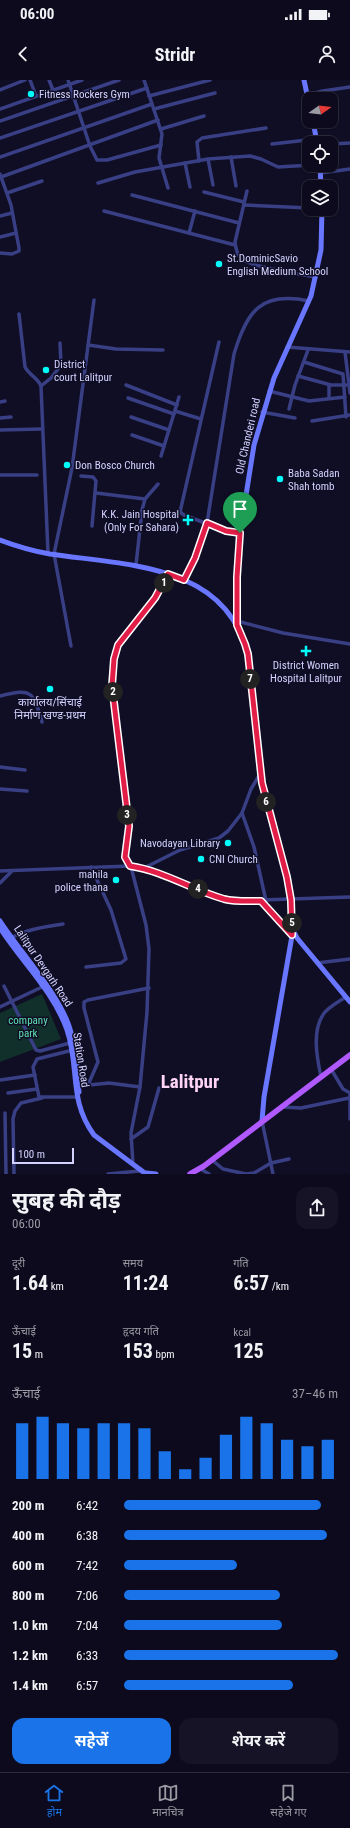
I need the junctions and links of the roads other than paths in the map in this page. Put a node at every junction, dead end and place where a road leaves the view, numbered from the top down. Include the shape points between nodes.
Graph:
1 (25, 80) edge
2 (30, 80) edge
3 (49, 80) edge
4 (82, 80) edge
5 (119, 80) edge
6 (210, 80) edge
7 (304, 80) edge
8 (145, 81) edge
9 (69, 82) edge
10 (350, 87) edge
11 (147, 88) junction
12 (0, 90) edge
13 (53, 90) junction
14 (306, 92) edge
15 (320, 92) edge
16 (215, 93) dead end
17 (36, 96) junction
18 (74, 96) junction
19 (149, 96) junction
20 (152, 104) junction
21 (0, 109) edge
22 (154, 109) junction
23 (78, 111) junction
24 (204, 116) dead end
25 (158, 120) junction
26 (0, 122) edge
27 (84, 127) junction
28 (266, 128) dead end
29 (161, 129) junction
30 (0, 138) edge
31 (302, 142) edge
32 (350, 143) edge
33 (272, 144) dead end
34 (338, 144) edge
35 (161, 145) junction
36 (90, 146) junction
37 (0, 157) edge
38 (231, 158) junction
39 (208, 159) junction
40 (199, 161) junction
41 (185, 163) junction
42 (302, 166) edge
43 (162, 167) junction
44 (350, 169) edge
45 (321, 173) joint
46 (1, 176) edge
47 (321, 180) edge
48 (42, 181) dead end
49 (98, 183) dead end
50 (213, 185) dead end
51 (236, 186) dead end
52 (190, 187) dead end
53 (168, 188) dead end
54 (247, 191) dead end
55 (204, 192) dead end
56 (7, 193) junction
57 (132, 196) dead end
58 (244, 204) junction
59 (302, 208) edge
60 (104, 211) dead end
61 (195, 211) junction
62 (12, 213) junction
63 (0, 216) edge
64 (322, 216) edge
65 (239, 223) junction
66 (16, 233) junction
67 (189, 233) junction
68 (0, 237) edge
69 (235, 246) junction
70 (0, 253) edge
71 (316, 277) junction
72 (94, 300) dead end
73 (308, 304) junction
74 (19, 314) dead end
75 (219, 342) dead end
76 (60, 344) dead end
77 (88, 345) junction
78 (287, 347) junction
79 (163, 350) dead end
80 (308, 350) junction
81 (345, 352) junction
82 (350, 352) edge
83 (304, 362) junction
84 (298, 376) junction
85 (126, 385) dead end
86 (329, 385) junction
87 (41, 386) junction
88 (347, 386) junction
89 (269, 391) junction
90 (350, 393) edge
91 (345, 396) junction
92 (179, 397) dead end
93 (292, 397) junction
94 (128, 398) dead end
95 (329, 398) junction
96 (5, 401) dead end
97 (0, 402) edge
98 (177, 405) junction
99 (289, 409) dead end
100 (174, 412) junction
101 (262, 412) junction
102 (348, 416) edge
103 (11, 417) dead end
104 (131, 417) dead end
105 (0, 418) edge
106 (201, 418) junction
107 (295, 418) dead end
108 (312, 421) dead end
109 (42, 429) junction
110 (0, 430) edge
111 (169, 430) junction
112 (132, 435) dead end
113 (164, 446) junction
114 (161, 456) dead end
115 (0, 475) edge
116 (37, 475) dead end
117 (81, 476) dead end
118 (158, 484) dead end
119 (96, 493) junction
120 (145, 499) junction
121 (207, 523) junction
122 (92, 526) dead end
123 (240, 533) junction
124 (0, 540) edge
125 (51, 554) junction
126 (136, 565) junction
127 (171, 575) junction
128 (184, 580) junction
129 (237, 623) junction
130 (350, 644) edge
131 (71, 646) dead end
132 (0, 696) edge
133 (42, 722) dead end
134 (0, 767) edge
135 (25, 770) dead end
136 (261, 774) junction
137 (0, 789) edge
138 (27, 791) dead end
139 (242, 813) junction
140 (130, 866) junction
141 (91, 867) junction
142 (144, 868) junction
143 (0, 871) edge
144 (11, 872) junction
145 (0, 883) edge
146 (350, 897) edge
147 (291, 900) junction
148 (261, 901) junction
149 (266, 901) junction
150 (0, 922) edge
151 (63, 924) dead end
152 (0, 928) edge
153 (293, 933) junction
154 (11, 938) junction
155 (350, 959) edge
156 (318, 963) junction
157 (86, 967) dead end
158 (4, 986) dead end
159 (42, 987) junction
160 (149, 988) junction
161 (348, 1000) edge
162 (12, 1001) junction
163 (0, 1007) edge
164 (70, 1044) junction
165 (74, 1050) junction
166 (349, 1056) edge
167 (331, 1069) junction
168 (35, 1075) junction
169 (321, 1077) junction
170 (0, 1080) edge
171 (88, 1085) junction
172 (79, 1086) junction
173 (140, 1087) junction
174 (159, 1088) dead end
175 (37, 1089) junction
176 (8, 1093) dead end
177 (350, 1095) edge
178 (78, 1097) junction
179 (43, 1098) junction
180 (281, 1107) junction
181 (5, 1113) dead end
182 (350, 1119) edge
183 (262, 1121) junction
184 (131, 1139) junction
185 (289, 1159) dead end
186 (212, 1160) junction
187 (133, 1164) junction
188 (270, 1164) junction
189 (199, 1168) junction
190 (142, 1172) edge
191 (6, 1174) edge
192 (14, 1174) edge
193 (108, 1174) edge
194 (156, 1174) edge
195 (190, 1174) edge
196 (209, 1174) edge
197 (273, 1174) edge

1 - 12 street
2 - 17 street
3 - 13 street
4 - 9 street
5 - 18 street
6 - 19 street
7 - 14 street
8 - 11 street
9 - 13 street
9 - 18 street
10 - 15 street
11 - 19 street
11 - 23 street
13 - 17 street
16 - 22 street
17 - 21 street
18 - 23 street
18 - 26 street
19 - 20 street
20 - 22 street
20 - 27 street
22 - 25 street
23 - 27 street
23 - 30 street
24 - 29 street
25 - 29 street
25 - 36 street
27 - 36 street
27 - 37 street
28 - 40 street via 202,138 197,142
29 - 35 street
31 - 33 street
32 - 34 street
35 - 36 street via 100,161 95,158
35 - 43 street via 158,153
36 - 46 street
38 - 39 street
38 - 42 street via 256,157 278,167
38 - 51 street
39 - 40 street
39 - 50 street
40 - 41 street
41 - 43 street
41 - 52 street
43 - 49 street
43 - 53 street
44 - 45 street
45 - 47 street
46 - 56 street
48 - 56 street
54 - 58 street
55 - 58 street
56 - 62 street
57 - 61 street
58 - 59 street
58 - 65 street
60 - 67 street
61 - 65 street
61 - 67 street
62 - 63 street
62 - 66 street
64 - 71 street, Old Chanderi road via 321,250
65 - 69 street
66 - 68 street
66 - 70 street via 19,248 17,252
67 - 69 street
69 - 71 street via 238,254 247,262
71 - 73 street, Old Chanderi road
72 - 77 street
73 - 78 street, Old Chanderi road
73 - 121 street via 286,297 270,301 255,310 241,330 234,354
74 - 87 street via 25,367
75 - 106 street
76 - 87 street via 61,365
77 - 79 street via 116,349
77 - 125 street via 72,468
78 - 80 street
78 - 89 street, Old Chanderi road
80 - 81 street
80 - 83 street
81 - 82 street
81 - 88 street
83 - 84 street
83 - 88 street via 342,373
84 - 86 street
84 - 93 street
85 - 98 street
86 - 88 street
86 - 95 street
87 - 109 street
88 - 90 street
88 - 91 street
89 - 93 street
89 - 101 street, Old Chanderi road
91 - 95 street
91 - 102 street
92 - 98 street
93 - 95 street via 309,401
93 - 99 street
94 - 100 street
96 - 97 street
98 - 100 street
100 - 106 street
100 - 111 street
101 - 107 street
101 - 123 street, Old Chanderi road
102 - 108 street
103 - 105 street
104 - 111 street
106 - 121 street via 180,509 181,513
109 - 110 street
109 - 125 street
111 - 113 street
112 - 113 street
113 - 114 street
115 - 116 street
117 - 119 street via 95,479
118 - 120 street
119 - 120 street
119 - 122 street
120 - 126 street
121 - 123 street via 226,531
121 - 128 street
123 - 129 street, Old Chanderi road
124 - 125 street
125 - 126 street
125 - 131 street
126 - 127 street
127 - 128 street
127 - 140 street via 118,645 114,659 112,686 129,826 127,859
128 - 129 street via 216,600
129 - 130 street
129 - 136 street via 248,654
132 - 133 street via 27,692 36,703
134 - 135 street
136 - 139 street via 251,789
136 - 147 street
137 - 138 street
139 - 142 street via 219,838 180,850
139 - 149 street via 254,847
140 - 141 street
140 - 142 street
140 - 160 street via 148,936
141 - 144 street
141 - 157 street via 111,910 126,959 121,963
142 - 148 street via 225,899
143 - 144 street
144 - 145 street
146 - 147 street
147 - 149 street
147 - 153 street
148 - 149 street
148 - 153 street
150 - 154 street, Lalitpur Devgarh Road
151 - 154 street via 22,932
152 - 159 street, Station Road
153 - 156 street
153 - 183 street
154 - 165 street, Lalitpur Devgarh Road via 61,1010 70,1027
155 - 156 street
156 - 161 street
158 - 162 street
159 - 162 street
159 - 164 street, Station Road via 63,1022
160 - 171 street via 84,1002 98,1062
160 - 173 street
161 - 169 street via 326,1010 321,1020 316,1047
162 - 163 street
162 - 164 street via 36,1050
164 - 165 street, Station Road
165 - 168 street via 37,1059 33,1067
165 - 172 street, Lalitpur Devgarh Road
165 - 178 street, Station Road
166 - 167 main road
167 - 169 main road
167 - 177 street via 343,1089
168 - 170 street
168 - 175 street
169 - 180 main road
171 - 172 street
171 - 173 street via 109,1083
172 - 178 street, Lalitpur Devgarh Road
173 - 184 street
174 - 184 street via 148,1127
175 - 176 street
175 - 179 street via 39,1097
177 - 180 street via 301,1108
177 - 182 street
178 - 179 street
178 - 187 street, Lalitpur Devgarh Road via 99,1137
179 - 192 street via 21,1103 15,1111
180 - 183 main road
181 - 191 street
183 - 186 main road
183 - 188 street
184 - 187 street
185 - 188 street
186 - 188 street via 222,1169 246,1174 254,1173
186 - 189 main road
187 - 190 street
188 - 197 street
189 - 195 main road
189 - 196 street
190 - 193 street
190 - 194 street

